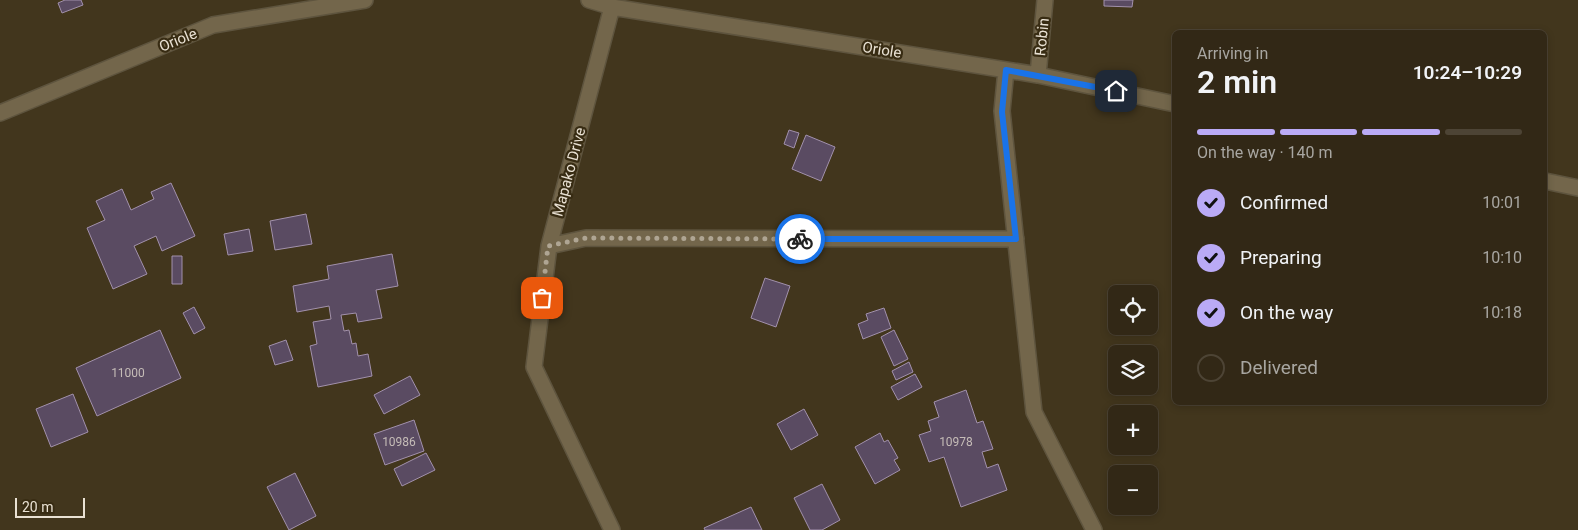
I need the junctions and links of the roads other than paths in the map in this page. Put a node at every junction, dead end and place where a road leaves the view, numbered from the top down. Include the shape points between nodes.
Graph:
1 (365, 0) edge
2 (589, 0) edge
3 (1045, 0) edge
4 (612, 8) junction
5 (1006, 70) junction
6 (1038, 75) junction
7 (1172, 103) edge
8 (0, 113) edge
9 (1547, 181) edge
10 (1578, 188) edge
11 (1016, 239) junction
12 (548, 246) junction
13 (612, 530) edge
14 (1094, 530) edge

1 - 8 street, Oriole via 213,26
2 - 4 street, Oriole
3 - 6 street, Robin
4 - 5 street, Oriole
4 - 12 street, Mapako Drive
5 - 6 street, Oriole
5 - 11 street via 1002,112
6 - 7 street, Oriole
9 - 10 street
11 - 12 street via 586,238
11 - 14 street via 1034,412
12 - 13 street, Mapako Drive via 534,367

